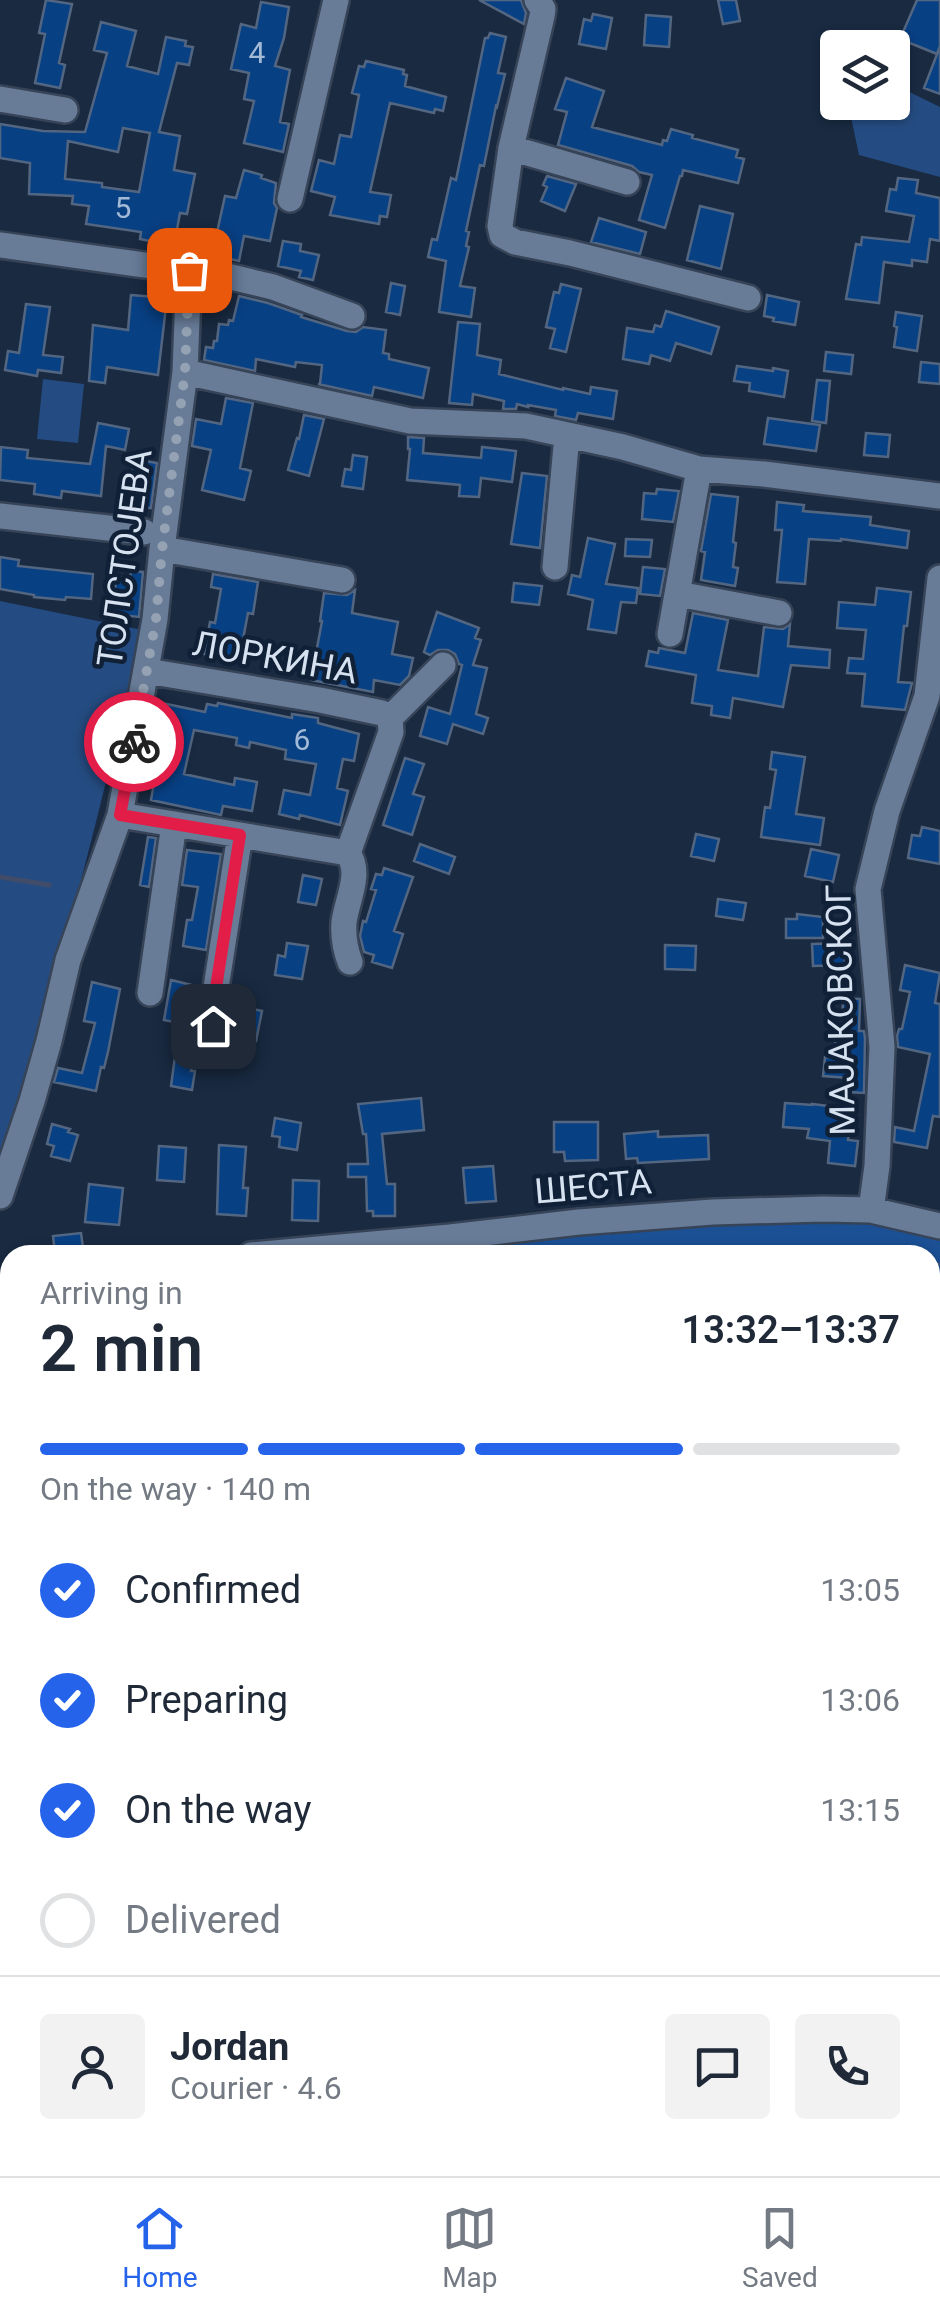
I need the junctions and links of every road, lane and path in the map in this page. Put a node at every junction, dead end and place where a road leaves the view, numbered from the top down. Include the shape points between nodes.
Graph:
1 (336, 0) edge
2 (538, 0) edge
3 (0, 99) edge
4 (65, 110) dead end
5 (512, 148) junction
6 (627, 182) dead end
7 (290, 200) dead end
8 (0, 245) edge
9 (189, 270) junction
10 (748, 298) dead end
11 (352, 316) dead end
12 (185, 372) junction
13 (568, 435) junction
14 (699, 469) junction
15 (940, 496) edge
16 (0, 516) edge
17 (153, 540) junction
18 (555, 567) dead end
19 (940, 578) edge
20 (342, 580) dead end
21 (678, 594) junction
22 (779, 613) dead end
23 (670, 634) dead end
24 (444, 665) dead end
25 (147, 671) junction
26 (934, 698) edge
27 (390, 718) junction
28 (120, 815) junction
29 (174, 824) junction
30 (240, 835) junction
31 (348, 853) junction
32 (350, 962) dead end
33 (150, 992) dead end
34 (213, 1026) dead end
35 (0, 1196) edge
36 (870, 1210) junction
37 (940, 1226) edge
38 (350, 1245) edge

1 - 7 street
2 - 5 street via 542,16
3 - 4 street
5 - 6 street
5 - 10 street via 502,236
8 - 9 street
9 - 11 street via 273,287
9 - 12 street, ТОЛСТОЈЕВА
12 - 13 street via 410,421 526,426
12 - 17 street, ТОЛСТОЈЕВА
13 - 14 street
13 - 18 street
14 - 15 street
14 - 21 street
16 - 17 street
17 - 20 street
17 - 25 street, ТОЛСТОЈЕВА via 156,619
19 - 26 street, МАЈАКОВСКОГ
21 - 22 street
21 - 23 street
24 - 27 street, ЛОРКИНА
25 - 27 street, ЛОРКИНА
25 - 28 street, ТОЛСТОЈЕВА
26 - 36 street, МАЈАКОВСКОГ via 887,810 868,889 882,1047
27 - 31 street, ЛОРКИНА via 391,732
28 - 29 street
28 - 35 street, ТОЛСТОЈЕВА via 68,960
29 - 30 street
29 - 33 street
30 - 31 street
30 - 34 street
31 - 32 street via 355,870 344,932
36 - 37 street, ШЕСТА
36 - 38 street, ШЕСТА via 714,1212

